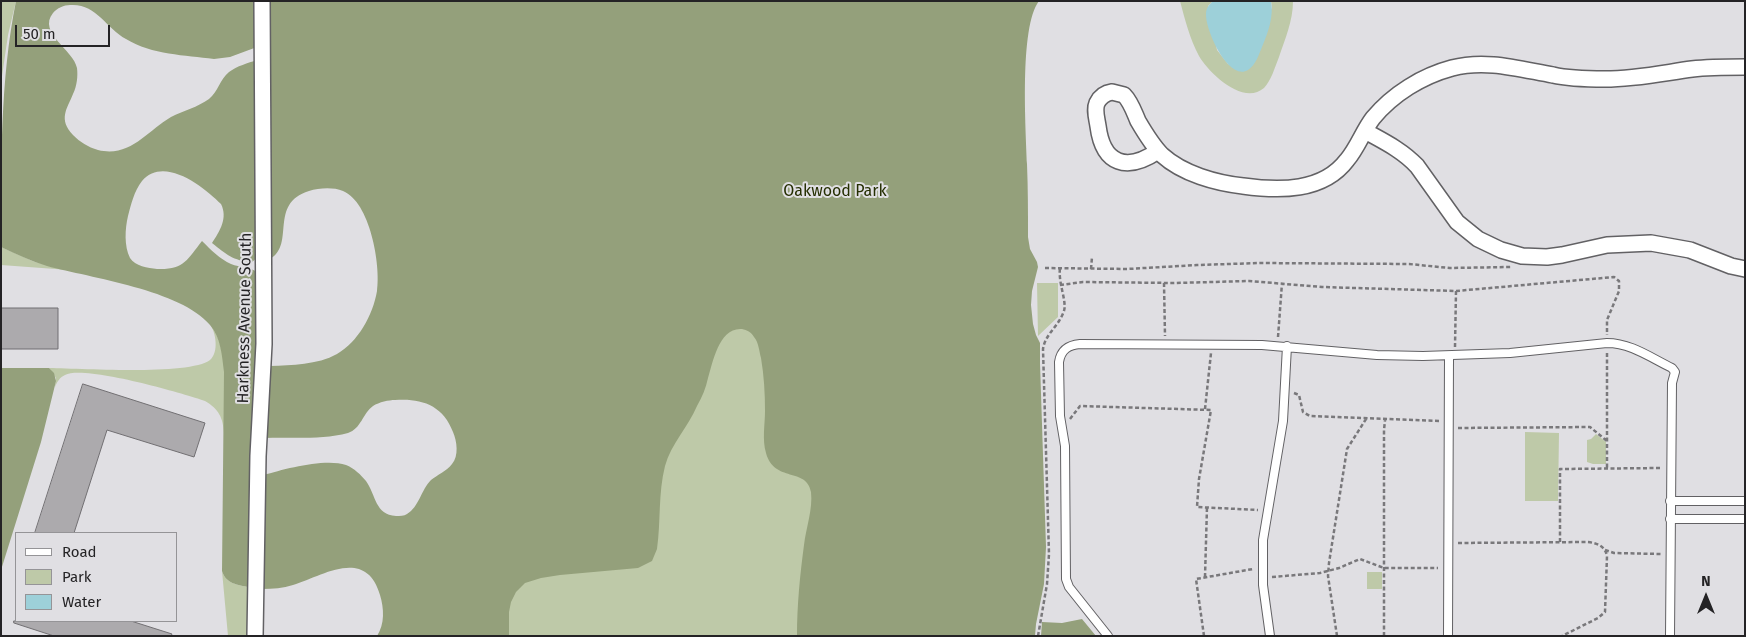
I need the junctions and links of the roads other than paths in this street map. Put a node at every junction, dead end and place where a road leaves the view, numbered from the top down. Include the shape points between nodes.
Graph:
1 (262, 1) edge
2 (1745, 67) edge
3 (1364, 131) junction
4 (1158, 151) junction
5 (1745, 269) edge
6 (1287, 346) junction
7 (1452, 356) junction
8 (1670, 501) junction
9 (1745, 501) edge
10 (1670, 519) junction
11 (1745, 519) edge
12 (255, 636) edge
13 (1108, 636) edge
14 (1270, 636) edge
15 (1448, 636) edge
16 (1670, 636) edge

1 - 12 street, Harkness Avenue South via 264,344
2 - 3 street via 1704,68 1638,78 1606,79 1565,77 1506,66 1462,66 1431,75 1404,90 1379,111
3 - 4 street via 1351,156 1332,175 1315,183 1290,188 1251,187 1214,180 1175,164
3 - 5 street via 1409,158 1457,222 1478,239 1500,250 1522,256 1547,257 1607,245 1651,243 1690,250
4 - 4 street via 1125,97 1112,92 1101,98 1096,107 1099,138 1109,156 1118,161 1132,162
6 - 7 lane via 1377,355
6 - 13 lane via 1080,344 1067,347 1061,355 1067,583
6 - 14 lane via 1280,438 1263,540 1262,578
7 - 8 lane via 1618,343 1674,370
7 - 15 lane
8 - 9 lane
8 - 10 lane
10 - 11 lane
10 - 16 lane

